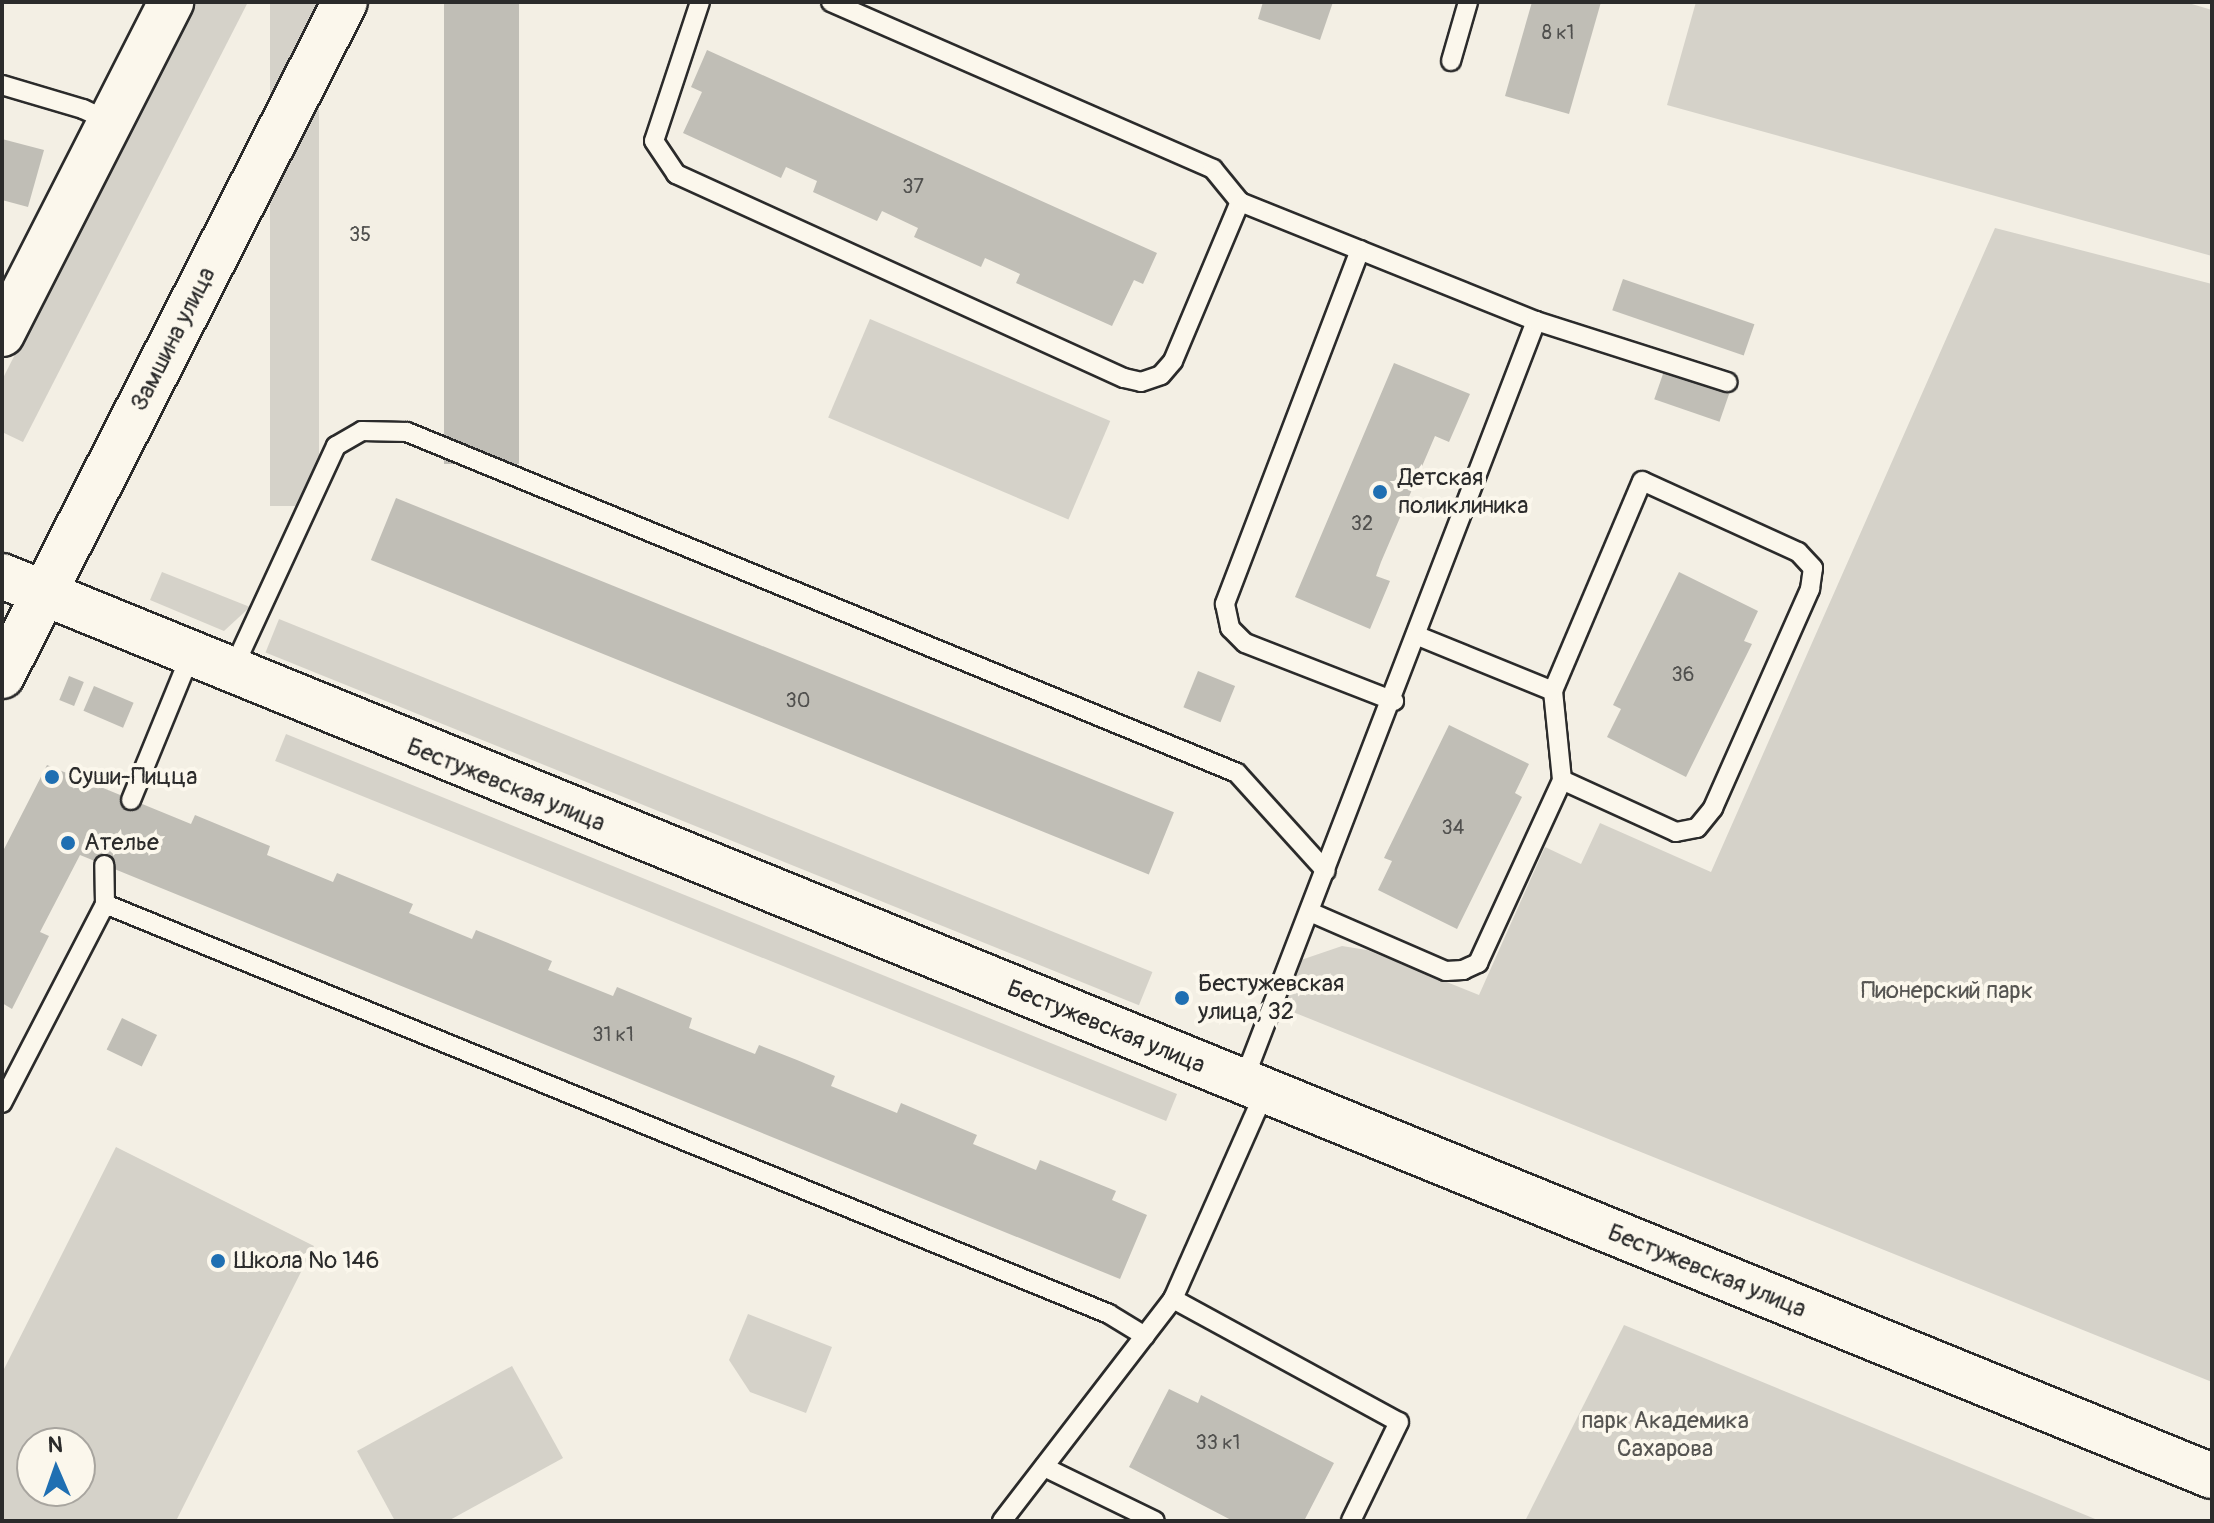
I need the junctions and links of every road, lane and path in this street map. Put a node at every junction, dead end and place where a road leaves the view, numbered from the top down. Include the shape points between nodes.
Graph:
1 (171, 2) edge
2 (345, 2) edge
3 (700, 2) edge
4 (831, 2) edge
5 (1468, 2) edge
6 (1451, 61) dead end
7 (2, 85) edge
8 (111, 122) junction
9 (1240, 202) junction
10 (1360, 250) junction
11 (1536, 321) junction
12 (2, 334) edge
13 (1727, 382) dead end
14 (2, 576) edge
15 (44, 594) junction
16 (1418, 636) junction
17 (190, 656) junction
18 (231, 673) junction
19 (2, 676) edge
20 (1553, 691) junction
21 (1394, 701) junction
22 (1562, 780) junction
23 (131, 800) dead end
24 (104, 865) dead end
25 (1326, 871) junction
26 (105, 904) junction
27 (1310, 912) junction
28 (1254, 1087) junction
29 (2, 1103) edge
30 (1173, 1299) junction
31 (1145, 1336) junction
32 (1044, 1467) junction
33 (2212, 1476) edge
34 (1002, 1521) edge
35 (1155, 1521) edge
36 (1351, 1521) edge

1 - 8 street
2 - 15 street, Замшина улица
3 - 9 lane via 654,141 676,174 1124,378 1141,382 1161,375 1173,361
4 - 9 lane via 1213,169
5 - 6 lane
7 - 8 lane
8 - 12 street
9 - 10 lane
10 - 11 lane
10 - 21 lane via 1225,604 1230,628 1245,643
11 - 13 lane
11 - 16 lane
14 - 15 street, Бестужевская улица
15 - 17 street, Бестужевская улица
15 - 19 street, Замшина улица
16 - 20 lane
16 - 21 lane
17 - 18 street, Бестужевская улица
17 - 23 lane
18 - 25 lane via 336,446 362,431 407,432 1237,773
18 - 28 street, Бестужевская улица
20 - 22 lane
20 - 22 lane via 1642,481 1798,552 1813,568 1810,589 1713,808 1697,828 1676,832
21 - 25 lane
22 - 27 lane via 1478,963 1446,971
24 - 26 lane
25 - 27 lane
26 - 29 lane
26 - 31 lane via 1109,1314
27 - 28 lane
28 - 30 lane
28 - 33 street, Бестужевская улица
30 - 31 lane
30 - 36 lane via 1399,1422
31 - 32 lane
32 - 34 lane
32 - 35 lane

